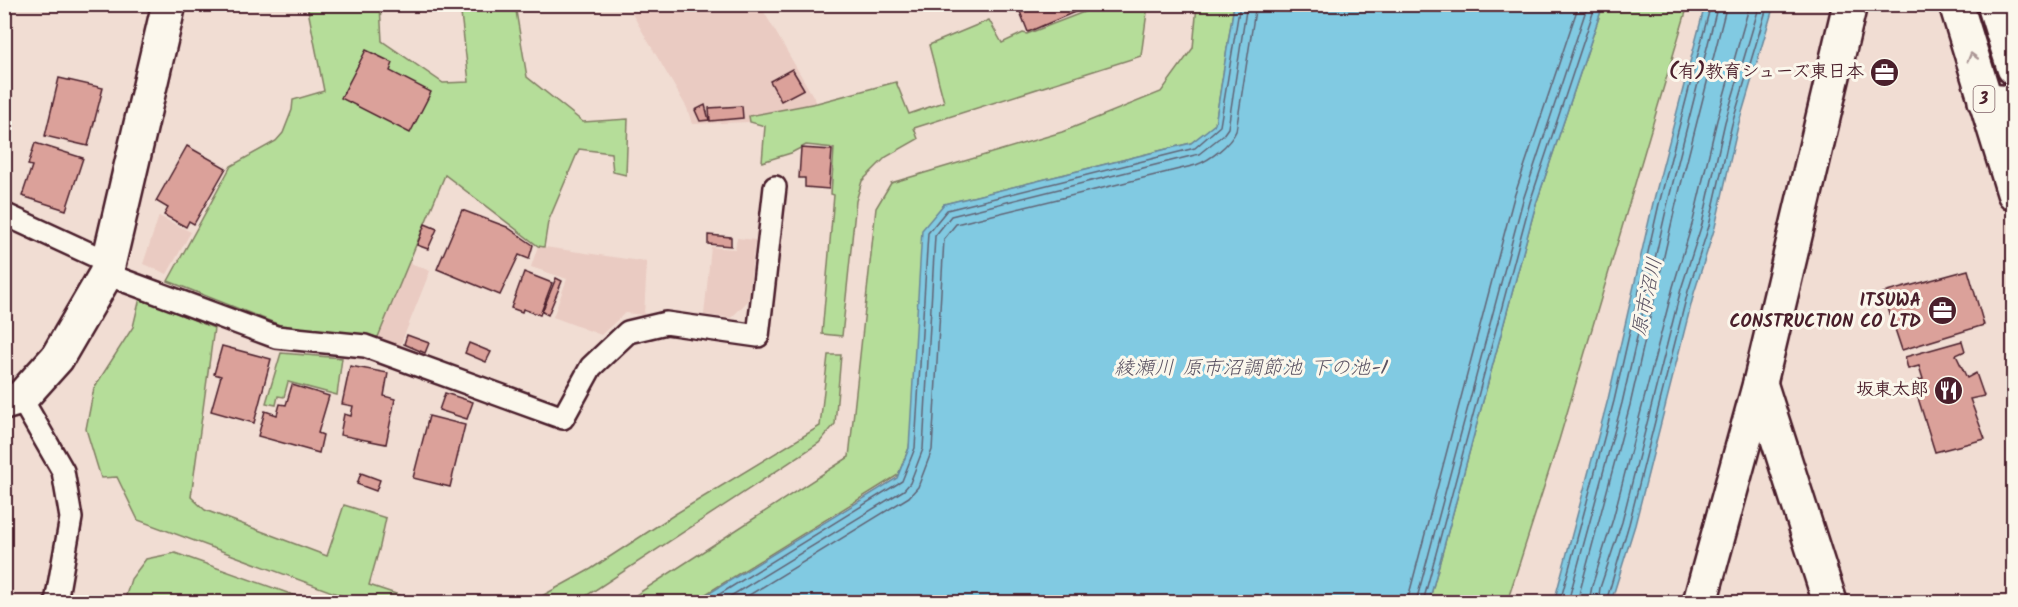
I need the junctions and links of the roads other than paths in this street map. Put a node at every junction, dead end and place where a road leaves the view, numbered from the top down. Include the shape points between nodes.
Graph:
1 (169, 4) edge
2 (1850, 4) edge
3 (1956, 4) edge
4 (1994, 4) edge
5 (2013, 68) edge
6 (1999, 102) edge
7 (775, 187) dead end
8 (2013, 193) edge
9 (4, 214) edge
10 (107, 268) junction
11 (1760, 383) junction
12 (13, 401) edge
13 (56, 603) edge
14 (1700, 603) edge
15 (1830, 603) edge

1 - 10 street
2 - 11 street
6 -> 3 street, 3
4 - 5 street, 3
6 - 8 street, 3
7 - 10 lane via 758,336 666,323 628,332 591,367 563,418 365,346 276,337
9 - 10 lane
10 - 12 street via 57,358
11 - 14 street
11 - 15 street
12 - 13 lane via 63,471 71,518

